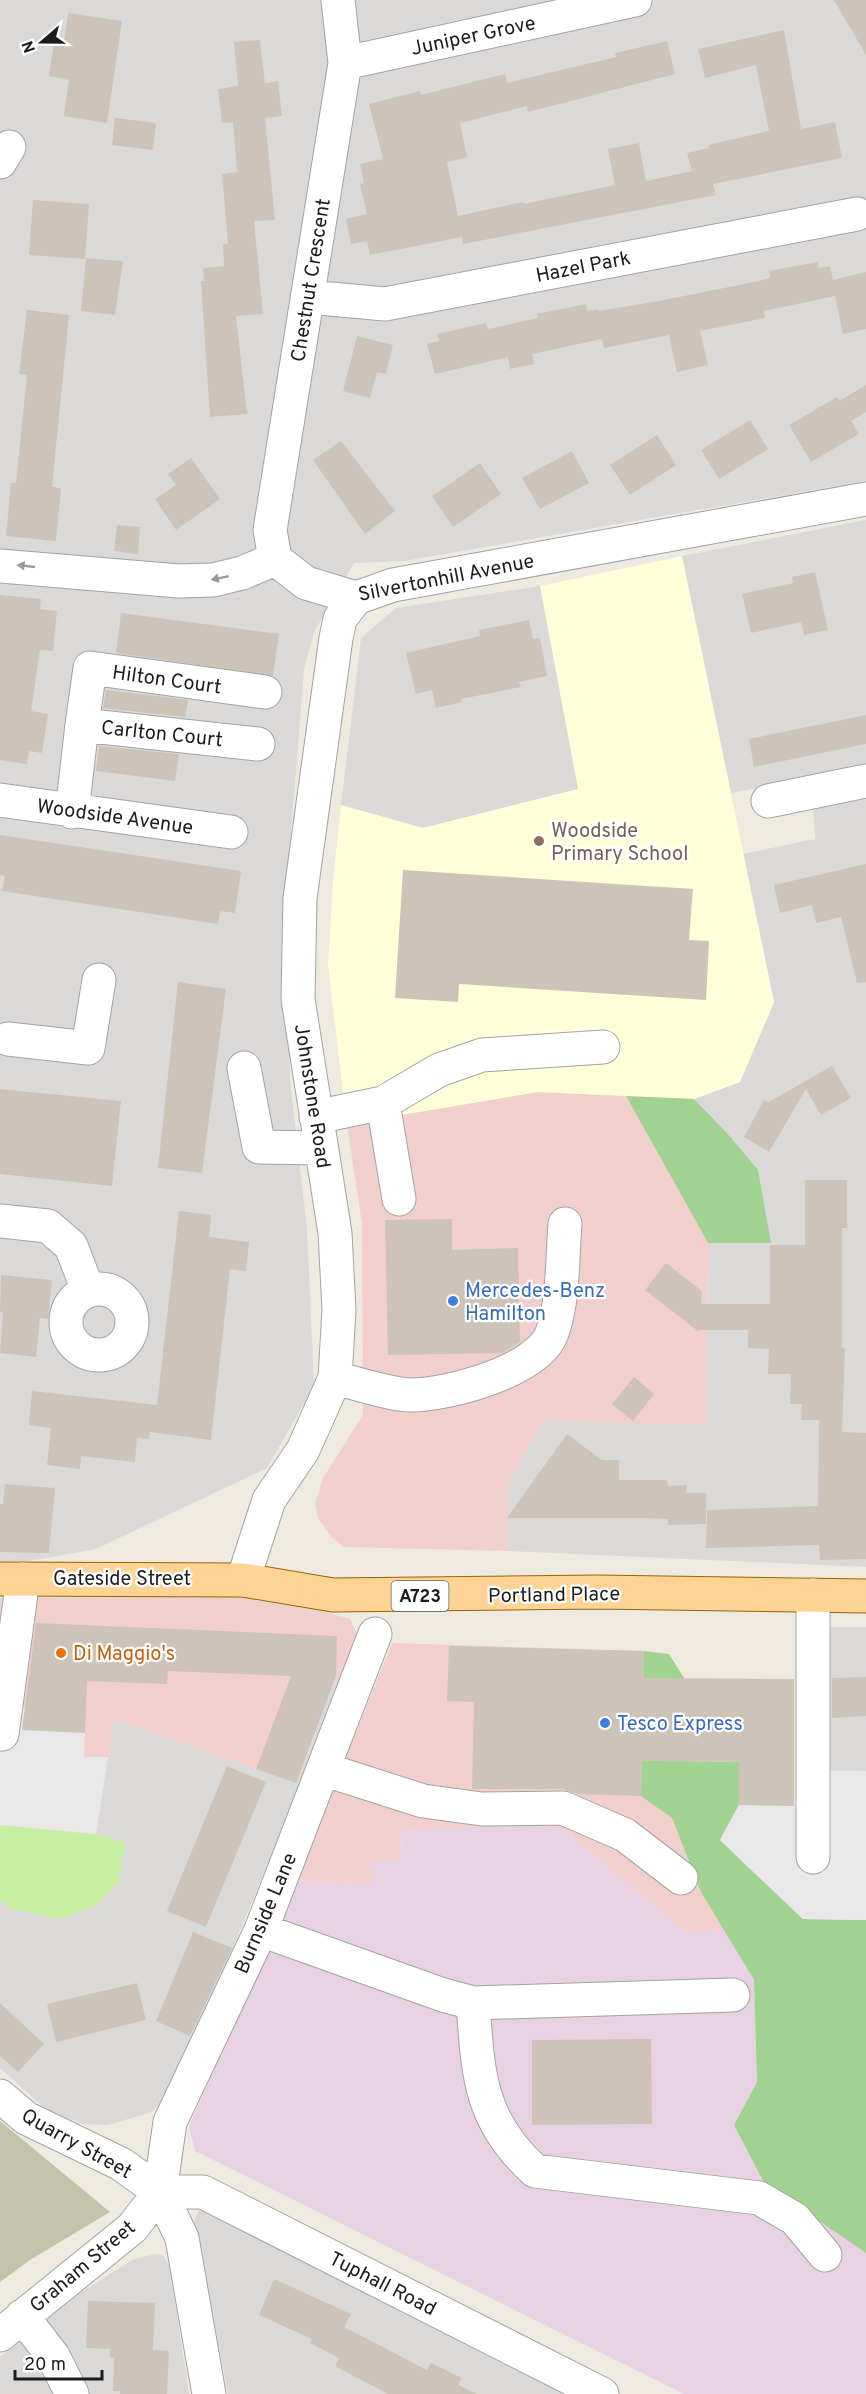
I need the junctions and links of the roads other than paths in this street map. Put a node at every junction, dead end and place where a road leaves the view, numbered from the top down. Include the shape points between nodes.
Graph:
1 (338, 0) edge
2 (635, 0) edge
3 (345, 63) junction
4 (857, 214) dead end
5 (308, 297) junction
6 (866, 499) edge
7 (274, 559) junction
8 (0, 566) edge
9 (356, 598) junction
10 (266, 692) dead end
11 (82, 725) junction
12 (258, 744) dead end
13 (866, 781) edge
14 (0, 800) edge
15 (768, 801) dead end
16 (72, 812) junction
17 (231, 832) dead end
18 (99, 980) dead end
19 (8, 1040) dead end
20 (603, 1047) dead end
21 (244, 1068) dead end
22 (383, 1103) junction
23 (318, 1132) junction
24 (399, 1199) dead end
25 (0, 1221) edge
26 (565, 1224) dead end
27 (88, 1290) dead end
28 (335, 1378) junction
29 (11, 1579) edge
30 (243, 1580) junction
31 (813, 1595) junction
32 (866, 1596) edge
33 (375, 1635) dead end
34 (2, 1734) dead end
35 (323, 1770) junction
36 (813, 1857) dead end
37 (681, 1878) dead end
38 (261, 1930) junction
39 (734, 1995) dead end
40 (473, 2003) junction
41 (0, 2096) edge
42 (160, 2192) junction
43 (825, 2255) dead end
44 (11, 2326) edge
45 (72, 2394) edge
46 (209, 2394) edge
47 (602, 2394) edge

1 - 3 street, Chestnut Crescent
2 - 3 street, Juniper Grove
3 - 5 street, Chestnut Crescent
4 - 5 street, Hazel Park via 385,304
5 - 7 street, Chestnut Crescent via 270,531
6 - 9 street, Silvertonhill Avenue via 393,585
7 -> 8 street via 213,580 179,581
7 - 9 street, Silvertonhill Avenue via 306,583
9 - 23 street, Johnstone Road via 340,619 336,638 300,898 298,999
10 - 11 street, Hilton Court via 90,669
11 - 12 street, Carlton Court
11 - 16 street, Carlton Court
13 - 15 street
14 - 16 street, Woodside Avenue
16 - 17 street, Woodside Avenue
18 - 19 street via 88,1048
20 - 22 street via 482,1055 438,1070
21 - 23 street via 260,1147
22 - 23 street
22 - 24 street
23 - 28 street, Johnstone Road via 336,1255 339,1310
25 - 27 street via 48,1226 71,1246
26 - 28 street via 558,1306 551,1335 528,1361 486,1381 410,1395
28 - 30 street, Johnstone Road via 303,1450 269,1500
29 - 30 main road, Gateside Street / A723
29 - 34 street
30 - 31 main road, Portland Place / A723 via 333,1595
31 - 32 main road, Portland Place / A723
31 - 36 street
33 - 35 street, Burnside Lane
35 - 37 street via 423,1801 482,1809 563,1808 625,1835
35 - 38 street, Burnside Lane
38 - 40 street
38 - 42 street, Burnside Lane via 170,2122
39 - 40 street
40 - 43 street via 478,2071 492,2116 514,2152 535,2171 759,2198 795,2219
41 - 42 street, Quarry Street via 26,2118 121,2164
42 - 44 street, Graham Street via 132,2228
42 - 46 street, Quarry Street via 182,2238
42 - 47 street, Tuphall Road via 203,2192
44 - 45 street via 53,2356

